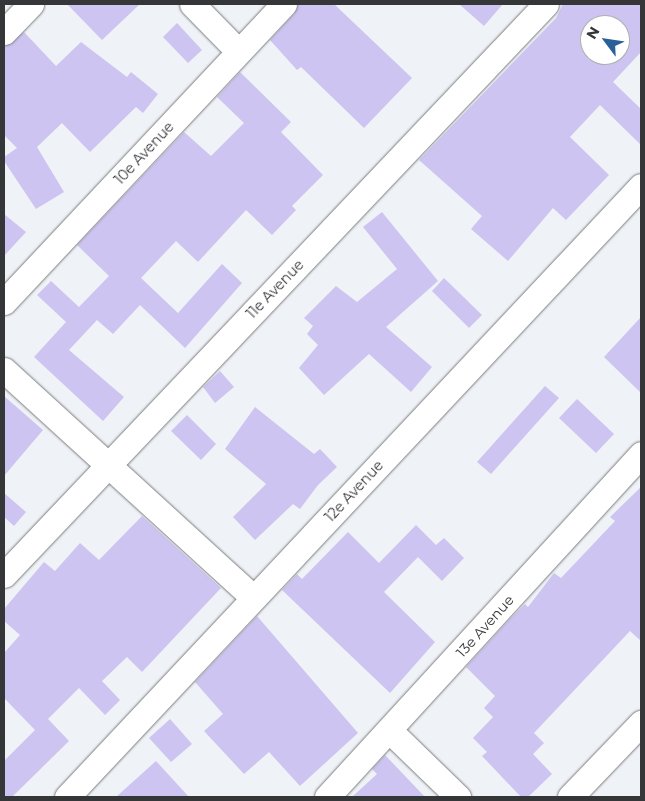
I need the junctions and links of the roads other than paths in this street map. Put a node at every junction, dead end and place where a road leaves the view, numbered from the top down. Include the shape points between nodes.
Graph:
1 (31, 4) edge
2 (192, 4) edge
3 (284, 4) edge
4 (546, 4) edge
5 (4, 32) edge
6 (238, 52) junction
7 (641, 186) edge
8 (4, 302) edge
9 (4, 370) edge
10 (641, 454) edge
11 (108, 465) junction
12 (4, 575) edge
13 (254, 598) junction
14 (641, 723) edge
15 (390, 731) junction
16 (67, 797) edge
17 (327, 797) edge
18 (458, 797) edge
19 (570, 797) edge

1 - 5 street
2 - 6 street
3 - 6 street, 10e Avenue
4 - 11 street, 11e Avenue
6 - 8 street, 10e Avenue
7 - 13 street, 12e Avenue
9 - 11 street
10 - 15 street, 13e Avenue
11 - 12 street, 11e Avenue
11 - 13 street
13 - 16 street, 12e Avenue
14 - 19 street
15 - 17 street, 13e Avenue
15 - 18 street

